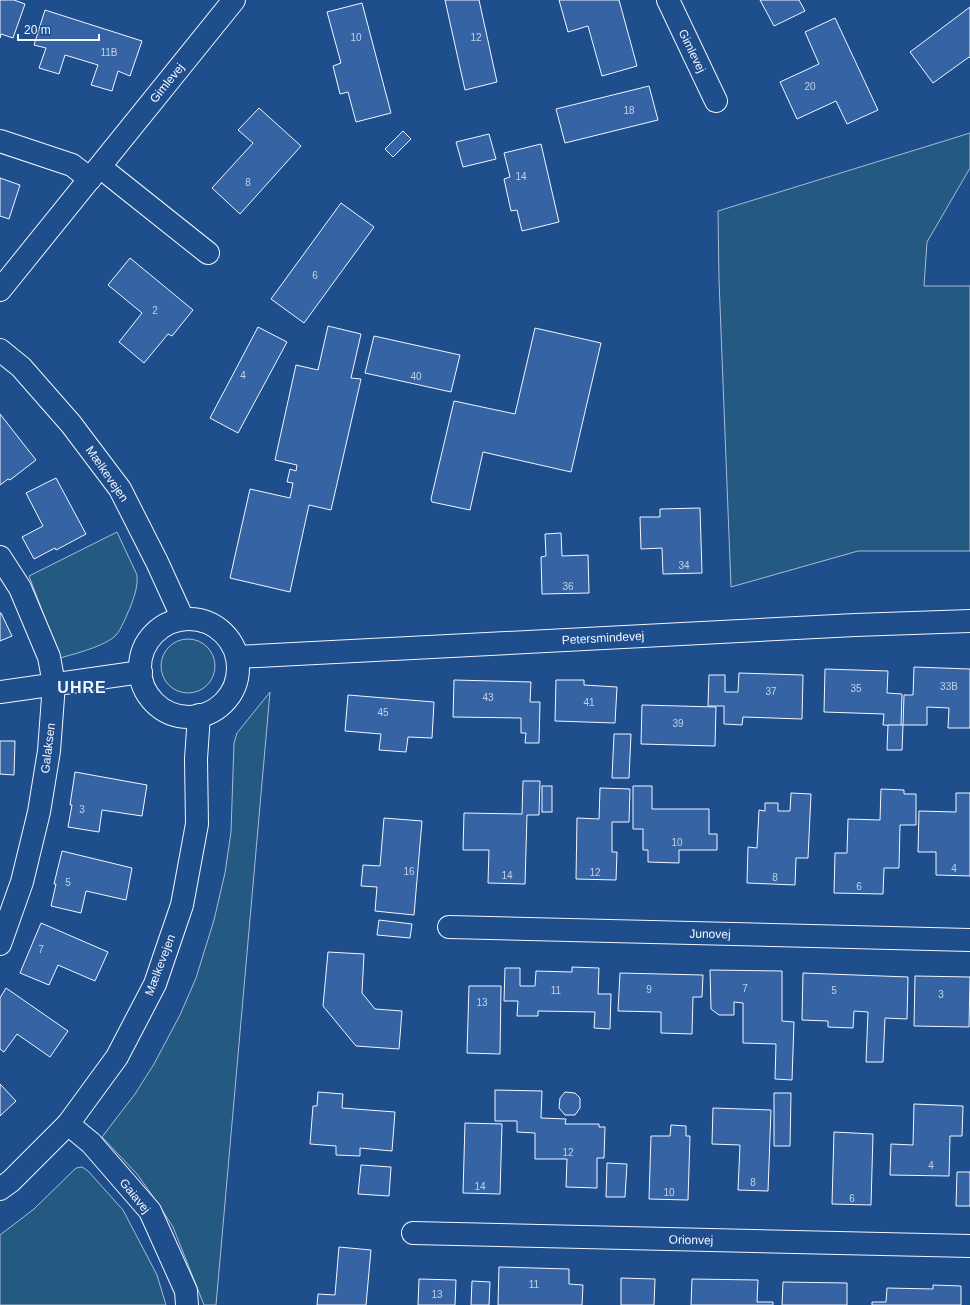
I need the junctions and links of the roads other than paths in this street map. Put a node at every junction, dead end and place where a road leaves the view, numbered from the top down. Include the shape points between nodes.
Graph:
1 (234, 0) edge
2 (668, 0) edge
3 (716, 101) dead end
4 (0, 142) edge
5 (95, 173) junction
6 (208, 254) dead end
7 (0, 290) edge
8 (0, 350) edge
9 (0, 557) edge
10 (183, 619) junction
11 (970, 621) edge
12 (237, 657) junction
13 (141, 672) junction
14 (54, 684) junction
15 (0, 692) edge
16 (199, 715) junction
17 (449, 927) dead end
18 (970, 940) edge
19 (0, 944) edge
20 (68, 1124) junction
21 (0, 1189) edge
22 (413, 1233) dead end
23 (970, 1246) edge
24 (188, 1305) edge

1 - 5 street, Gimlevej
2 - 3 street, Gimlevej
4 - 5 street
5 - 6 street
5 - 7 street, Gimlevej
8 - 10 street, Mælkevejen via 21,367 71,424 120,489
9 - 14 street, Galaksen via 23,595 49,657
10 - 12 street via 206,622 217,628 230,641
10 - 13 street via 160,628 151,637 141,659
11 - 12 street, Petersmindevej
12 - 16 street via 237,679 227,699 210,712
13 - 14 street
13 - 16 street via 143,683 155,703 176,714
14 - 15 street
14 - 19 street, Galaksen via 49,751 39,812 22,882
16 - 20 street, Mælkevejen via 196,759 197,824 182,905 155,984 117,1057
17 - 18 street, Junovej
20 - 21 street, Mælkevejen
20 - 24 street, Gaiavej via 91,1143 150,1211 186,1291
22 - 23 street, Orionvej

